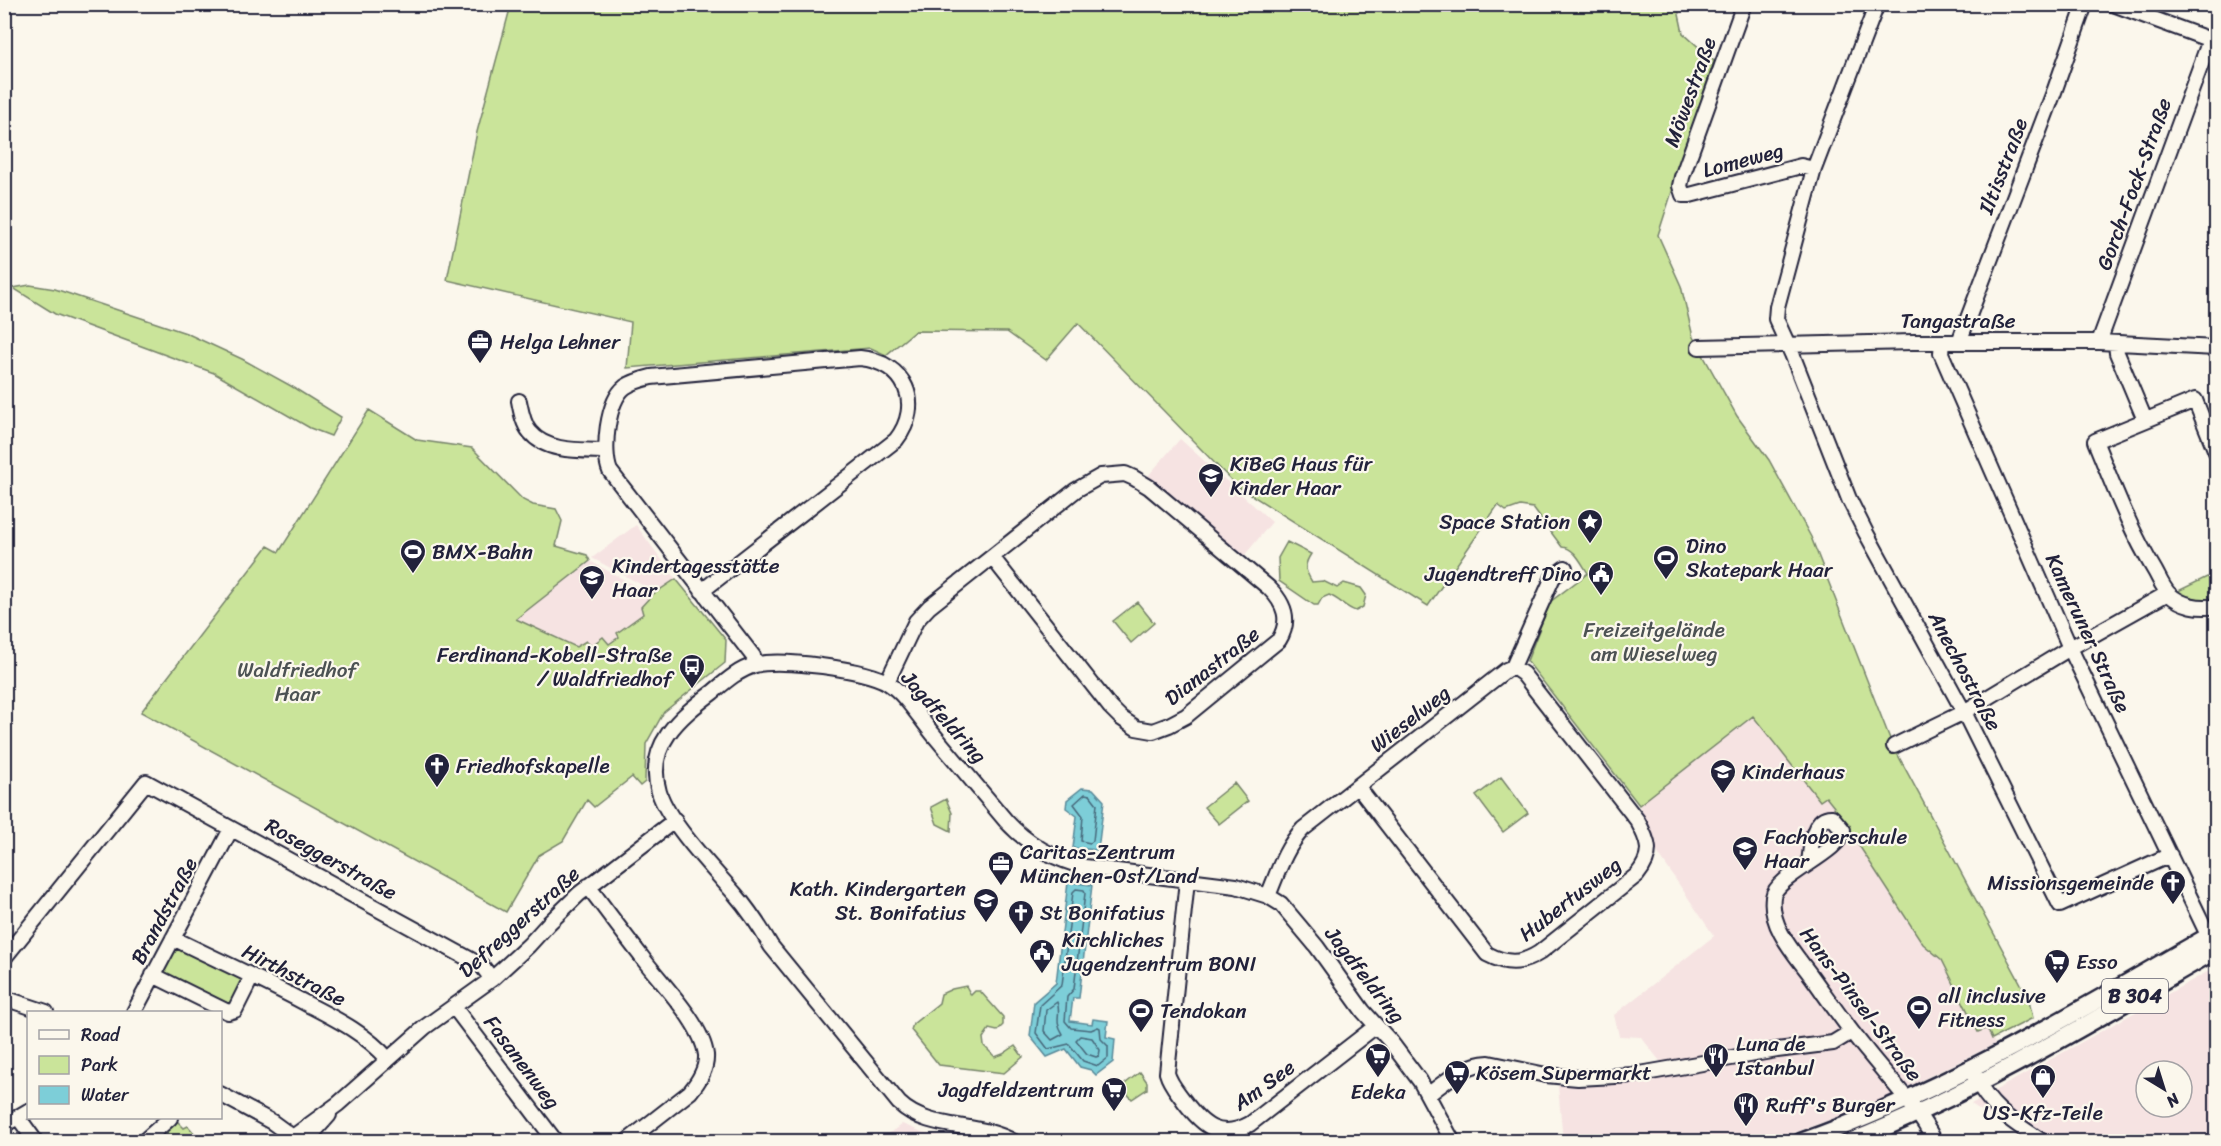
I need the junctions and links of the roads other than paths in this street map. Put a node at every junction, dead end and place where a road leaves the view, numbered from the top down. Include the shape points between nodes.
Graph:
1 (1744, 4) edge
2 (1877, 4) edge
3 (2085, 4) edge
4 (2113, 4) edge
5 (2213, 41) edge
6 (1814, 169) junction
7 (1683, 195) joint
8 (1959, 342) junction
9 (2099, 342) junction
10 (1942, 343) junction
11 (1788, 344) junction
12 (2116, 344) junction
13 (1700, 346) dead end
14 (2217, 348) edge
15 (519, 401) dead end
16 (2145, 420) junction
17 (606, 451) junction
18 (2217, 452) edge
19 (992, 557) junction
20 (1565, 568) dead end
21 (702, 591) junction
22 (2168, 593) junction
23 (2217, 606) edge
24 (2070, 648) junction
25 (756, 664) junction
26 (1513, 667) junction
27 (887, 682) junction
28 (1964, 711) junction
29 (1894, 746) dead end
30 (1358, 787) junction
31 (675, 820) junction
32 (231, 828) junction
33 (2170, 855) junction
34 (1809, 863) dead end
35 (1187, 880) junction
36 (588, 886) junction
37 (1268, 896) junction
38 (174, 938) junction
39 (2214, 940) edge
40 (4, 958) edge
41 (153, 975) junction
42 (252, 976) junction
43 (492, 979) junction
44 (4, 998) edge
45 (454, 1007) junction
46 (43, 1011) edge
47 (135, 1011) edge
48 (1376, 1026) junction
49 (1851, 1032) junction
50 (388, 1059) junction
51 (1974, 1076) junction
52 (1429, 1094) junction
53 (222, 1095) edge
54 (1912, 1106) junction
55 (23, 1114) edge
56 (169, 1119) edge
57 (4, 1125) edge
58 (300, 1138) edge
59 (36, 1142) edge
60 (143, 1142) edge
61 (556, 1142) edge
62 (626, 1142) edge
63 (1014, 1142) edge
64 (1453, 1142) edge
65 (1801, 1142) edge
66 (1850, 1142) edge
67 (1935, 1142) edge
68 (2043, 1142) edge

1 - 7 street, Möwestraße via 1682,177
2 - 6 street, Anechostraße
3 - 8 street, Iltisstraße
4 - 5 street
5 - 9 street, Gorch-Fock-Straße
6 - 7 street, Lomeweg via 1801,166
6 - 11 street, Anechostraße via 1777,307 1776,319
8 - 9 street, Tangastraße
8 - 10 street, Tangastraße
9 - 12 street, Tangastraße
10 - 11 street, Tangastraße
10 - 24 street, Kameruner Straße via 1941,353
11 - 13 street, Tangastraße
11 - 28 street, Anechostraße via 1866,533
12 - 14 street, Tangastraße
12 - 16 street
15 - 17 street via 530,432 543,443 572,450
16 - 18 street via 2195,400
16 - 22 street via 2095,441 2129,523
17 - 21 street via 613,477
17 - 21 street via 616,399 626,386 651,376 860,358 886,365 904,382 909,416 896,440
19 - 19 street, Dianastraße via 1089,482 1101,476 1125,474 1149,488 1269,588 1284,609 1285,630 1269,650 1186,716 1152,731 1136,728 1110,707
19 - 27 street, Dianastraße via 916,621
20 - 26 street via 1553,577
21 - 25 street
22 - 23 street via 2192,606
22 - 24 street
24 - 28 street
24 - 33 street, Kameruner Straße
25 - 27 street, Jagdfeldring via 778,661 841,669
25 - 31 street, Jagdfeldring via 737,673 682,716 663,740 657,779 665,805
26 - 30 street, Wieselweg
26 - 30 street, Hubertusweg via 1523,674 1637,820 1649,850 1637,875 1539,953 1513,964 1486,954
27 - 35 street, Jagdfeldring via 1029,843 1054,857 1085,867
28 - 29 street
28 - 33 street, Anechostraße via 2060,905
30 - 37 street, Wieselweg via 1293,839
31 - 36 street, Defreggerstraße
31 - 63 street, Jagdfeldring via 759,924 777,954 899,1103 924,1118 991,1131
32 - 38 street, Brandstraße
32 - 40 street, Roseggerstraße via 146,782
32 - 43 street, Roseggerstraße via 482,966
33 - 39 street, Kameruner Straße
34 - 49 street, Hans-Pinsel-Straße via 1773,895 1776,919 1787,942
35 - 37 street, Jagdfeldring via 1236,886
35 - 48 street, Am See via 1167,1073 1170,1083 1200,1121 1225,1132 1242,1129
36 - 43 street, Defreggerstraße
36 - 62 street via 701,1036 706,1057 699,1081 690,1092
37 - 48 street, Jagdfeldring via 1293,916
38 - 41 street, Brandstraße
38 - 42 street, Hirthstraße
39 - 51 main road, B 304
41 - 42 street via 228,1012 235,1010
41 - 47 street, Brandstraße
42 - 50 street, Hirthstraße via 348,1025
43 - 45 street, Defreggerstraße
44 - 46 street
45 - 50 street, Defreggerstraße
45 - 61 street, Fasanenweg
48 - 52 street, Jagdfeldring
49 - 52 street via 1833,1043 1626,1076 1578,1078 1480,1063 1466,1067
49 - 54 street, Hans-Pinsel-Straße
50 - 58 street, Defreggerstraße
51 - 54 main road, B 304
51 - 68 street via 1996,1109
52 - 64 street, Jagdfeldring
53 - 58 street
54 - 65 main road, B 304
54 - 66 main road, B 304
54 - 67 street, Hans-Pinsel-Straße
55 - 57 street
55 - 59 street
56 - 60 street

